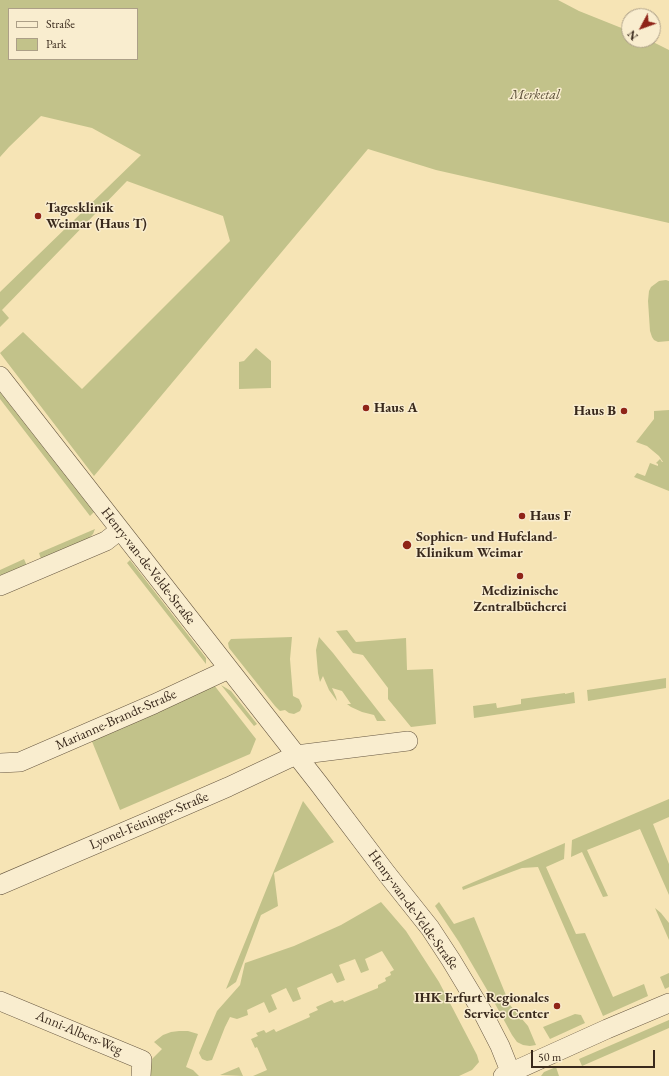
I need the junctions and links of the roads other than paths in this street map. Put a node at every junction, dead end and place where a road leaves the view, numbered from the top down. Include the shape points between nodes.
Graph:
1 (0, 376) edge
2 (120, 530) junction
3 (0, 586) edge
4 (229, 669) junction
5 (408, 741) dead end
6 (296, 755) junction
7 (0, 763) edge
8 (0, 885) edge
9 (0, 1001) edge
10 (669, 1003) edge
11 (509, 1075) edge
12 (141, 1076) edge

1 - 2 street, Henry-van-de-Velde-Straße
2 - 3 street via 106,541
2 - 4 street, Henry-van-de-Velde-Straße
4 - 6 street, Henry-van-de-Velde-Straße
4 - 7 street, Marianne-Brandt-Straße via 20,762
5 - 6 street
6 - 8 street, Lyonel-Feininger-Straße
6 - 11 street, Henry-van-de-Velde-Straße via 430,928 483,1013 500,1046
9 - 12 street, Anni-Albers-Weg via 142,1060
10 - 11 street

